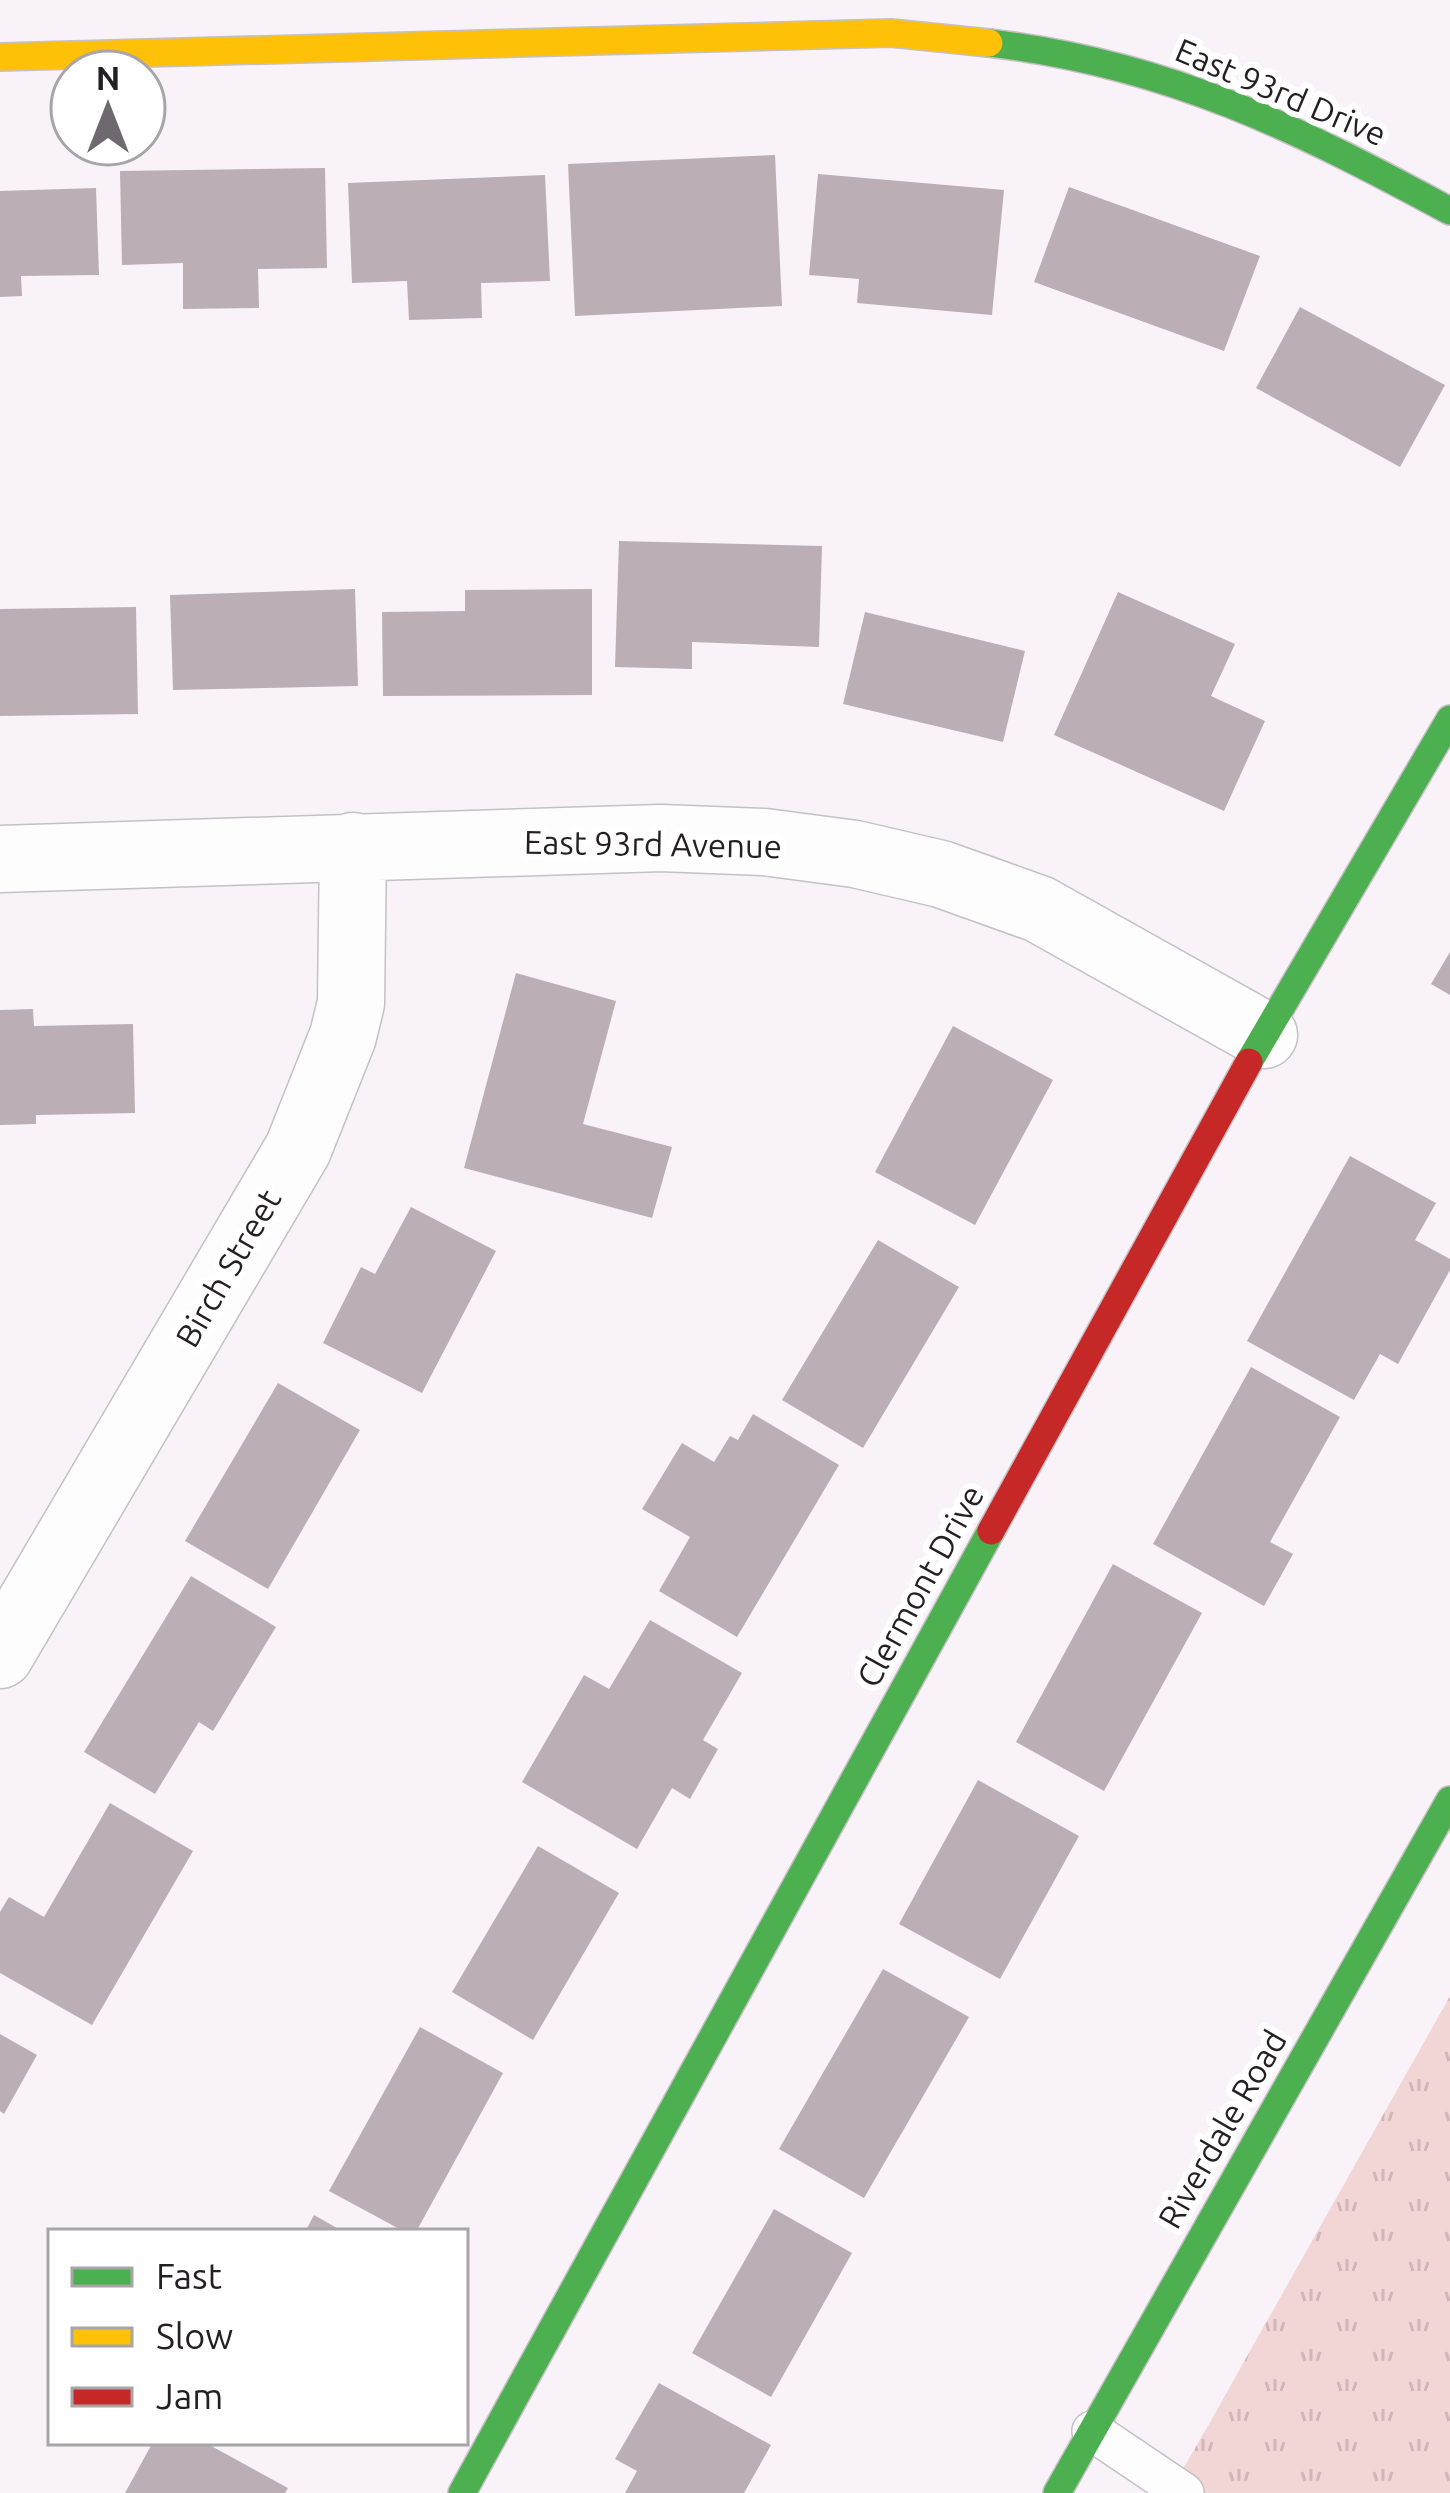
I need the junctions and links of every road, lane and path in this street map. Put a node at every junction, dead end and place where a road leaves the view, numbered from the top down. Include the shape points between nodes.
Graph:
1 (0, 57) edge
2 (1450, 211) edge
3 (1450, 718) edge
4 (352, 846) junction
5 (0, 859) edge
6 (1264, 1035) junction
7 (0, 1655) edge
8 (1450, 1800) edge
9 (1092, 2431) junction
10 (462, 2493) edge
11 (1058, 2493) edge
12 (1184, 2493) edge

1 - 2 street, East 93rd Drive via 892,33 1023,45 1129,68 1235,104
3 - 6 street, Clermont Drive
4 - 5 street, East 93rd Avenue
4 - 6 street, East 93rd Avenue via 661,838 855,854 1039,908
4 - 7 street, Birch Street via 351,1003 298,1149
6 - 10 street, Clermont Drive
8 - 9 street, Riverdale Road
9 - 11 street, Riverdale Road
9 - 12 lane

